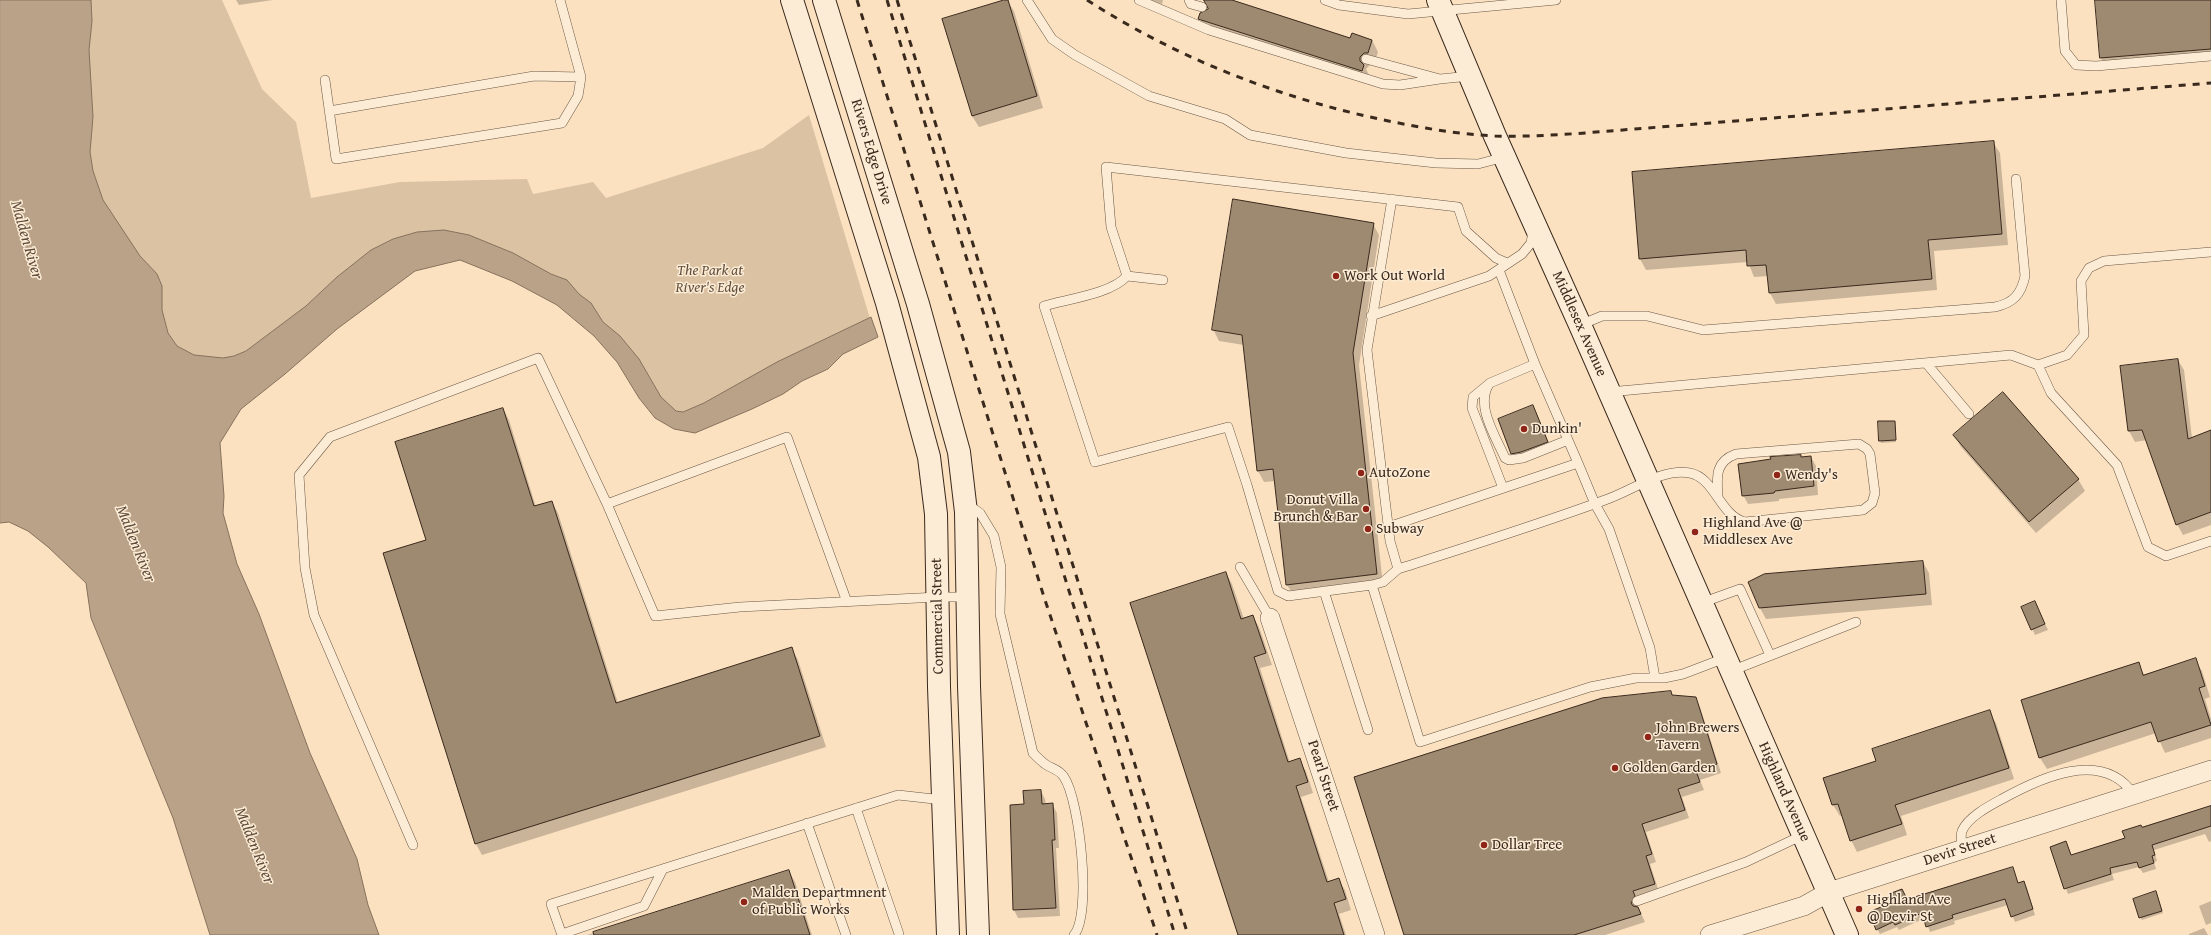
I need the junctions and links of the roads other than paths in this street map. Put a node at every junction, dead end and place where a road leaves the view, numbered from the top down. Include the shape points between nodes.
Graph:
1 (560, 0) edge
2 (792, 0) edge
3 (824, 0) edge
4 (1027, 0) edge
5 (1138, 0) edge
6 (1189, 0) edge
7 (1325, 0) edge
8 (1556, 0) edge
9 (2061, 0) edge
10 (1440, 5) edge
11 (1202, 7) dead end
12 (2211, 56) edge
13 (1366, 59) dead end
14 (1470, 76) junction
15 (581, 77) junction
16 (1440, 79) junction
17 (325, 80) dead end
18 (329, 111) junction
19 (1505, 157) junction
20 (2016, 180) dead end
21 (1392, 199) junction
22 (1532, 218) junction
23 (2211, 252) edge
24 (1507, 263) junction
25 (1499, 270) junction
26 (1127, 276) junction
27 (1164, 280) dead end
28 (887, 303) joint
29 (918, 304) joint
30 (1371, 316) junction
31 (1580, 325) junction
32 (1926, 363) junction
33 (1535, 364) junction
34 (2038, 365) junction
35 (1490, 383) junction
36 (1609, 392) junction
37 (1969, 414) dead end
38 (1568, 440) junction
39 (1578, 463) junction
40 (1657, 478) junction
41 (1502, 488) junction
42 (1718, 498) junction
43 (965, 503) junction
44 (607, 504) junction
45 (1595, 504) junction
46 (1388, 527) junction
47 (2211, 541) edge
48 (1240, 567) dead end
49 (1398, 569) junction
50 (1372, 585) junction
51 (1324, 591) junction
52 (938, 597) junction
53 (968, 597) junction
54 (847, 602) junction
55 (1701, 603) junction
56 (1270, 618) joint
57 (1856, 622) dead end
58 (1770, 655) junction
59 (1726, 659) junction
60 (1655, 678) junction
61 (1368, 730) dead end
62 (2211, 770) edge
63 (2134, 795) junction
64 (943, 800) junction
65 (856, 808) junction
66 (807, 823) junction
67 (1803, 836) junction
68 (413, 844) dead end
69 (1963, 849) junction
70 (663, 869) junction
71 (1829, 892) junction
72 (1637, 902) dead end
73 (562, 934) edge
74 (899, 934) edge
75 (846, 935) edge
76 (948, 935) edge
77 (978, 935) edge
78 (1074, 935) edge
79 (1375, 935) edge
80 (1710, 935) edge
81 (1847, 935) edge

1 - 15 lane
2 - 28 main road, Rivers Edge Drive
3 - 29 main road, Rivers Edge Drive
4 - 19 lane via 1052,39 1075,55 1149,96 1225,119 1250,135 1346,153 1436,163 1478,164
5 - 16 lane via 1209,30 1383,84 1400,85
6 - 11 lane via 1192,4
7 - 10 lane via 1345,6 1408,14
8 - 10 lane
9 - 12 lane via 2065,51 2076,65 2096,66
10 - 14 main road, Middlesex Avenue
13 - 16 lane
14 - 16 lane
14 - 19 main road, Middlesex Avenue
15 - 18 lane via 534,76
15 - 18 lane via 578,96 562,123 336,159
17 - 18 lane
19 - 22 main road, Middlesex Avenue
20 - 31 lane via 2025,276 2018,297 2010,304 1703,330 1647,316 1602,316
21 - 24 lane via 1458,207 1466,231 1496,258
21 - 26 lane via 1106,166 1111,227
21 - 30 lane
22 - 24 lane via 1531,243 1522,254
22 - 31 main road, Middlesex Avenue
23 - 34 lane via 2104,261 2089,268 2081,281 2084,335 2067,355
24 - 25 lane
25 - 30 lane via 1489,276
25 - 33 lane
26 - 27 lane
26 - 51 lane via 1120,284 1044,306 1095,462 1228,427 1278,591 1288,596
28 - 52 main road, Commercial Street via 929,457 936,514
29 - 43 main road, Commercial Street via 958,452
30 - 46 lane via 1367,350 1368,370
31 - 36 main road, Middlesex Avenue
32 - 34 lane via 2011,355
32 - 36 lane
32 - 37 lane
33 - 35 lane
33 - 38 lane
34 - 47 lane via 2051,393 2117,465 2148,547 2166,556
35 - 38 lane via 1484,398 1484,408 1506,458 1514,461
35 - 41 lane via 1473,397 1472,405
36 - 40 main road, Middlesex Avenue
38 - 39 lane
39 - 41 lane
39 - 45 lane
40 - 42 lane via 1692,473 1712,489
40 - 45 lane
40 - 55 main road, Middlesex Avenue
41 - 46 lane
42 - 42 lane via 1735,520 1745,522 1863,510 1870,506 1874,499 1871,459 1867,449 1859,444 1736,454 1723,460 1720,467 1717,475
43 - 53 main road, Commercial Street
43 - 78 lane via 980,513 994,536 1001,567 1000,614 1033,753 1056,769 1072,794 1083,871 1081,921
44 - 54 lane via 655,616
44 - 54 lane via 787,437
44 - 68 lane via 538,358 330,437 299,475 305,568 314,615
45 - 49 lane
45 - 60 lane via 1609,529 1650,648
46 - 49 lane
48 - 56 lane
49 - 50 lane via 1383,582
50 - 51 lane
50 - 60 lane via 1420,742 1590,687 1625,680
51 - 61 lane
52 - 53 lane
52 - 54 lane
52 - 64 main road, Commercial Street
53 - 77 main road, Commercial Street
55 - 58 lane via 1740,589
55 - 59 main road, Middlesex Avenue
56 - 79 street, Pearl Street
57 - 58 lane
58 - 59 lane
59 - 60 lane via 1683,674
59 - 67 main road, Highland Avenue
62 - 63 street, Devir Street
63 - 69 street, Devir Street
63 - 69 lane via 2123,781 2100,771 2079,770 2054,775 2030,784 1970,820 1962,831
64 - 65 lane via 898,795
64 - 76 main road, Commercial Street
65 - 66 lane
65 - 74 lane
66 - 70 lane
66 - 75 lane
67 - 71 main road, Highland Avenue
67 - 72 lane via 1746,862
69 - 71 street, Devir Street
70 - 73 lane via 644,906
70 - 73 lane via 551,904
71 - 80 street, Devir Street via 1804,906
71 - 81 main road, Highland Avenue

